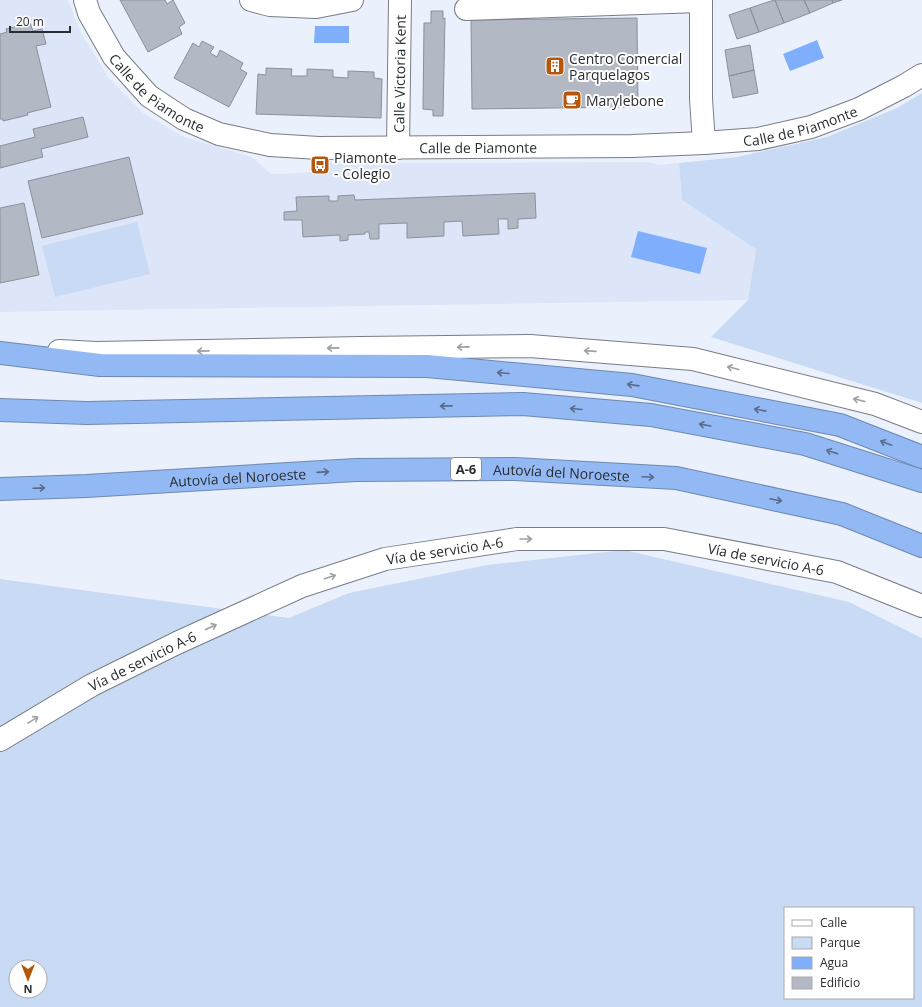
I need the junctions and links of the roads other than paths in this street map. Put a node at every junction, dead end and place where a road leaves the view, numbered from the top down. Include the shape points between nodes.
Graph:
1 (85, 0) edge
2 (251, 0) edge
3 (352, 0) edge
4 (400, 0) edge
5 (701, 1) edge
6 (466, 9) dead end
7 (922, 75) edge
8 (704, 143) junction
9 (398, 148) junction
10 (0, 349) edge
11 (0, 353) edge
12 (0, 410) edge
13 (922, 422) edge
14 (922, 456) edge
15 (922, 481) edge
16 (0, 489) edge
17 (922, 546) edge
18 (922, 606) edge
19 (0, 740) edge

1 - 9 street, Calle de Piamonte via 89,13 114,57 149,96 184,119 219,134 270,145
2 - 3 street via 270,6 316,7
4 - 9 street, Calle Victoria Kent
5 - 6 street
5 - 8 street via 701,99
7 - 8 street, Calle de Piamonte via 859,109 811,127 758,139
8 - 9 street, Calle de Piamonte
13 -> 10 street via 875,404 693,358 530,346 96,353
14 -> 11 highway via 840,425 632,385 427,366 100,366
15 -> 12 highway via 805,444 651,415 523,404 87,413
16 -> 17 highway, Autovía del Noroeste / A-6 via 356,470 515,469 676,478 842,514
19 -> 18 street, Vía de servicio A-6 via 92,685 177,642 302,586 386,559 509,540 664,539 837,572

